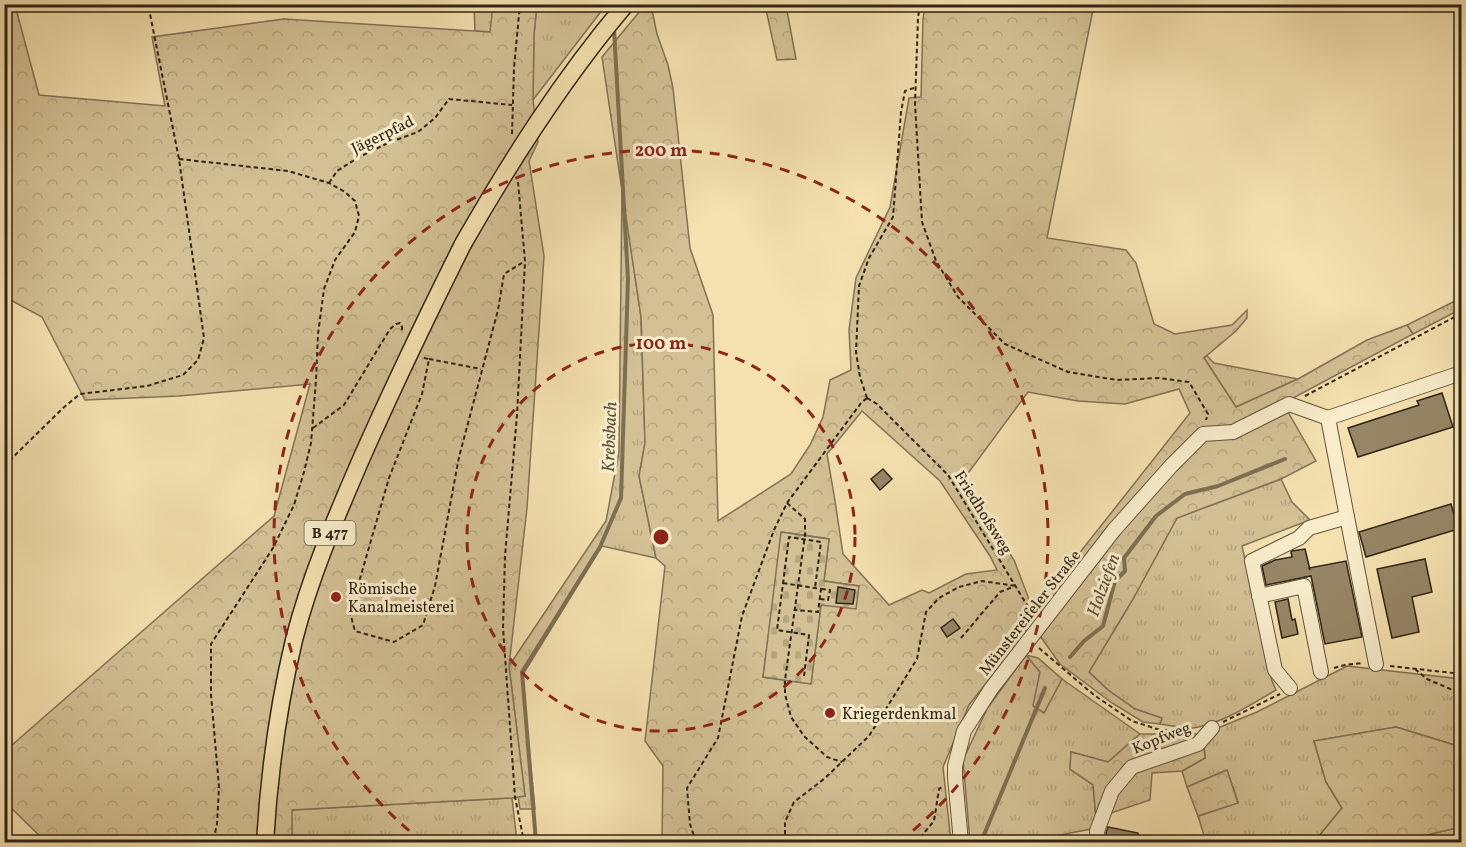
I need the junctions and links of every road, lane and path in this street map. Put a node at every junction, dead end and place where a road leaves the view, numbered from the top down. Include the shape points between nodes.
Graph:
1 (148, 4) edge
2 (520, 4) edge
3 (626, 4) edge
4 (920, 4) edge
5 (916, 87) junction
6 (512, 105) junction
7 (512, 136) dead end
8 (179, 159) junction
9 (518, 177) dead end
10 (329, 183) junction
11 (525, 261) junction
12 (1461, 313) edge
13 (409, 354) junction
14 (429, 359) junction
15 (482, 369) junction
16 (1461, 380) edge
17 (867, 398) junction
18 (1289, 404) junction
19 (1328, 418) junction
20 (313, 428) junction
21 (1203, 434) junction
22 (4, 466) edge
23 (788, 503) junction
24 (1347, 517) junction
25 (804, 540) junction
26 (783, 583) junction
27 (798, 586) junction
28 (1016, 586) junction
29 (815, 588) junction
30 (821, 589) junction
31 (1259, 596) junction
32 (820, 599) junction
33 (795, 610) junction
34 (1040, 626) junction
35 (792, 632) junction
36 (961, 638) dead end
37 (1029, 639) junction
38 (1376, 664) junction
39 (1415, 669) junction
40 (1321, 672) joint
41 (1461, 674) edge
42 (804, 675) dead end
43 (1290, 688) joint
44 (1461, 694) edge
45 (1212, 728) junction
46 (842, 762) junction
47 (955, 777) junction
48 (213, 843) edge
49 (265, 843) edge
50 (524, 843) edge
51 (696, 843) edge
52 (785, 843) edge
53 (914, 843) edge
54 (962, 843) edge
55 (1098, 843) edge

1 - 8 path
2 - 6 path
3 - 13 main road, B 477, bridge via 552,101 499,181
4 - 5 path
5 - 17 path via 905,91 901,112 893,217 869,258 859,286 856,352
5 - 21 path via 922,222 936,261 957,297 1005,344 1068,372 1117,381 1159,378 1189,382 1208,414
6 - 7 path
6 - 10 path, Jägerpfad via 448,99 435,118 418,132 359,157 337,171
8 - 10 path via 288,171
8 - 22 path via 204,338 198,360 183,375 147,386 80,394
9 - 11 path
10 - 20 path via 355,201 359,216 355,232 335,260 324,289
11 - 15 path via 504,274
11 - 50 path via 503,628 514,797
12 - 18 path
13 - 14 path
13 - 20 path via 403,348 402,327 396,324 344,405
13 - 49 main road, B 477 via 326,543 295,639 273,755
14 - 15 path
14 - 15 path via 422,393 389,478 349,609 355,631 394,642 423,625
16 - 19 street via 1455,375
17 - 23 path
17 - 28 path, Friedhofsweg via 948,475
18 - 19 street
18 - 21 street via 1233,432
19 - 24 street
20 - 48 path via 294,505 273,548 211,644 219,787
21 - 34 street, Münstereifeler Straße via 1114,530
23 - 25 path via 805,519
23 - 51 path via 742,616 718,738 687,788
24 - 31 street via 1310,528 1299,538 1252,561
24 - 38 street
25 - 26 path via 789,537
25 - 27 path
25 - 29 path via 821,542
26 - 27 path
26 - 35 path via 777,630
27 - 29 path
27 - 33 path
28 - 34 path, Friedhofsweg
28 - 36 path via 1000,592
28 - 46 path via 982,581 939,598 926,612 917,659 869,736
29 - 30 path
30 - 32 path
30 - 32 path via 830,590 828,600
31 - 40 street via 1304,586
31 - 43 street via 1275,670
32 - 33 path via 818,612
33 - 35 path
34 - 37 street, Münstereifeler Straße
35 - 42 path via 809,635
35 - 46 path via 785,680 791,717 804,736 827,757
37 - 45 path via 1132,722 1191,733
37 - 47 street, Münstereifeler Straße via 964,731
38 - 39 path
38 - 40 path via 1345,665
39 - 41 path
39 - 44 path via 1427,679
43 - 45 path
45 - 55 street, Kopfweg via 1198,744 1132,767 1112,791 1097,831
46 - 52 path via 795,802 785,822
47 - 53 path via 939,789 934,821
47 - 54 street, Münstereifeler Straße

